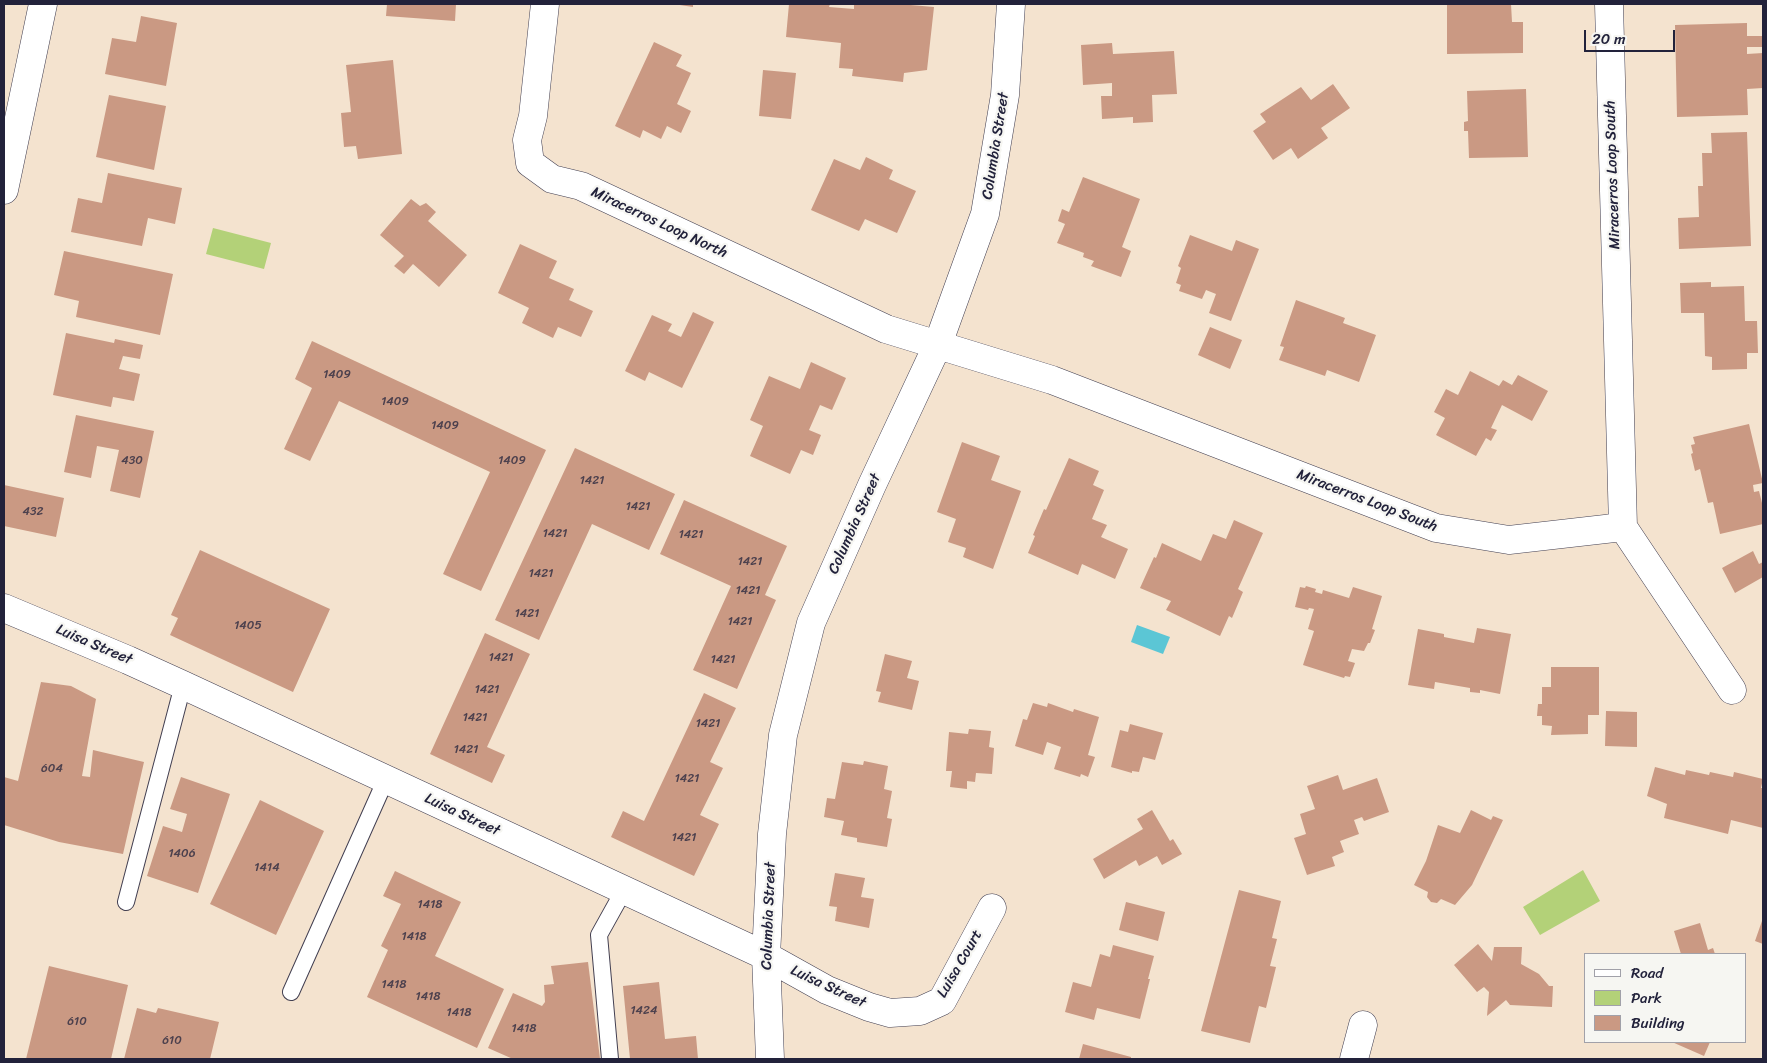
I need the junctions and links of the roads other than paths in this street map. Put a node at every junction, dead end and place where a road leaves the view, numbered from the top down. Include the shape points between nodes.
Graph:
1 (43, 4) edge
2 (545, 4) edge
3 (1011, 4) edge
4 (1609, 4) edge
5 (4, 188) edge
6 (938, 344) junction
7 (1623, 527) junction
8 (4, 608) edge
9 (183, 685) junction
10 (1732, 690) dead end
11 (386, 779) junction
12 (624, 890) junction
13 (126, 902) dead end
14 (992, 908) dead end
15 (766, 956) junction
16 (291, 992) dead end
17 (920, 1011) joint
18 (1363, 1025) dead end
19 (610, 1059) edge
20 (770, 1059) edge
21 (1354, 1059) edge

1 - 5 street
2 - 6 street, Miracerros Loop North via 528,140 530,164 552,179 581,186 856,316 886,329
3 - 6 street, Columbia Street via 1005,95 985,214
4 - 7 street, Miracerros Loop South
6 - 7 street, Miracerros Loop South via 1052,380 1436,528 1509,540
6 - 15 street, Columbia Street via 811,623 783,735 772,834
7 - 10 street
8 - 9 street, Luisa Street
9 - 11 street, Luisa Street
9 - 13 lane
11 - 12 street, Luisa Street
11 - 16 lane
12 - 15 street, Luisa Street
12 - 19 lane via 599,935
14 - 17 street, Luisa Court via 942,1001
15 - 17 street, Luisa Street via 827,990 869,1007 890,1013
15 - 20 street, Columbia Street
18 - 21 street

